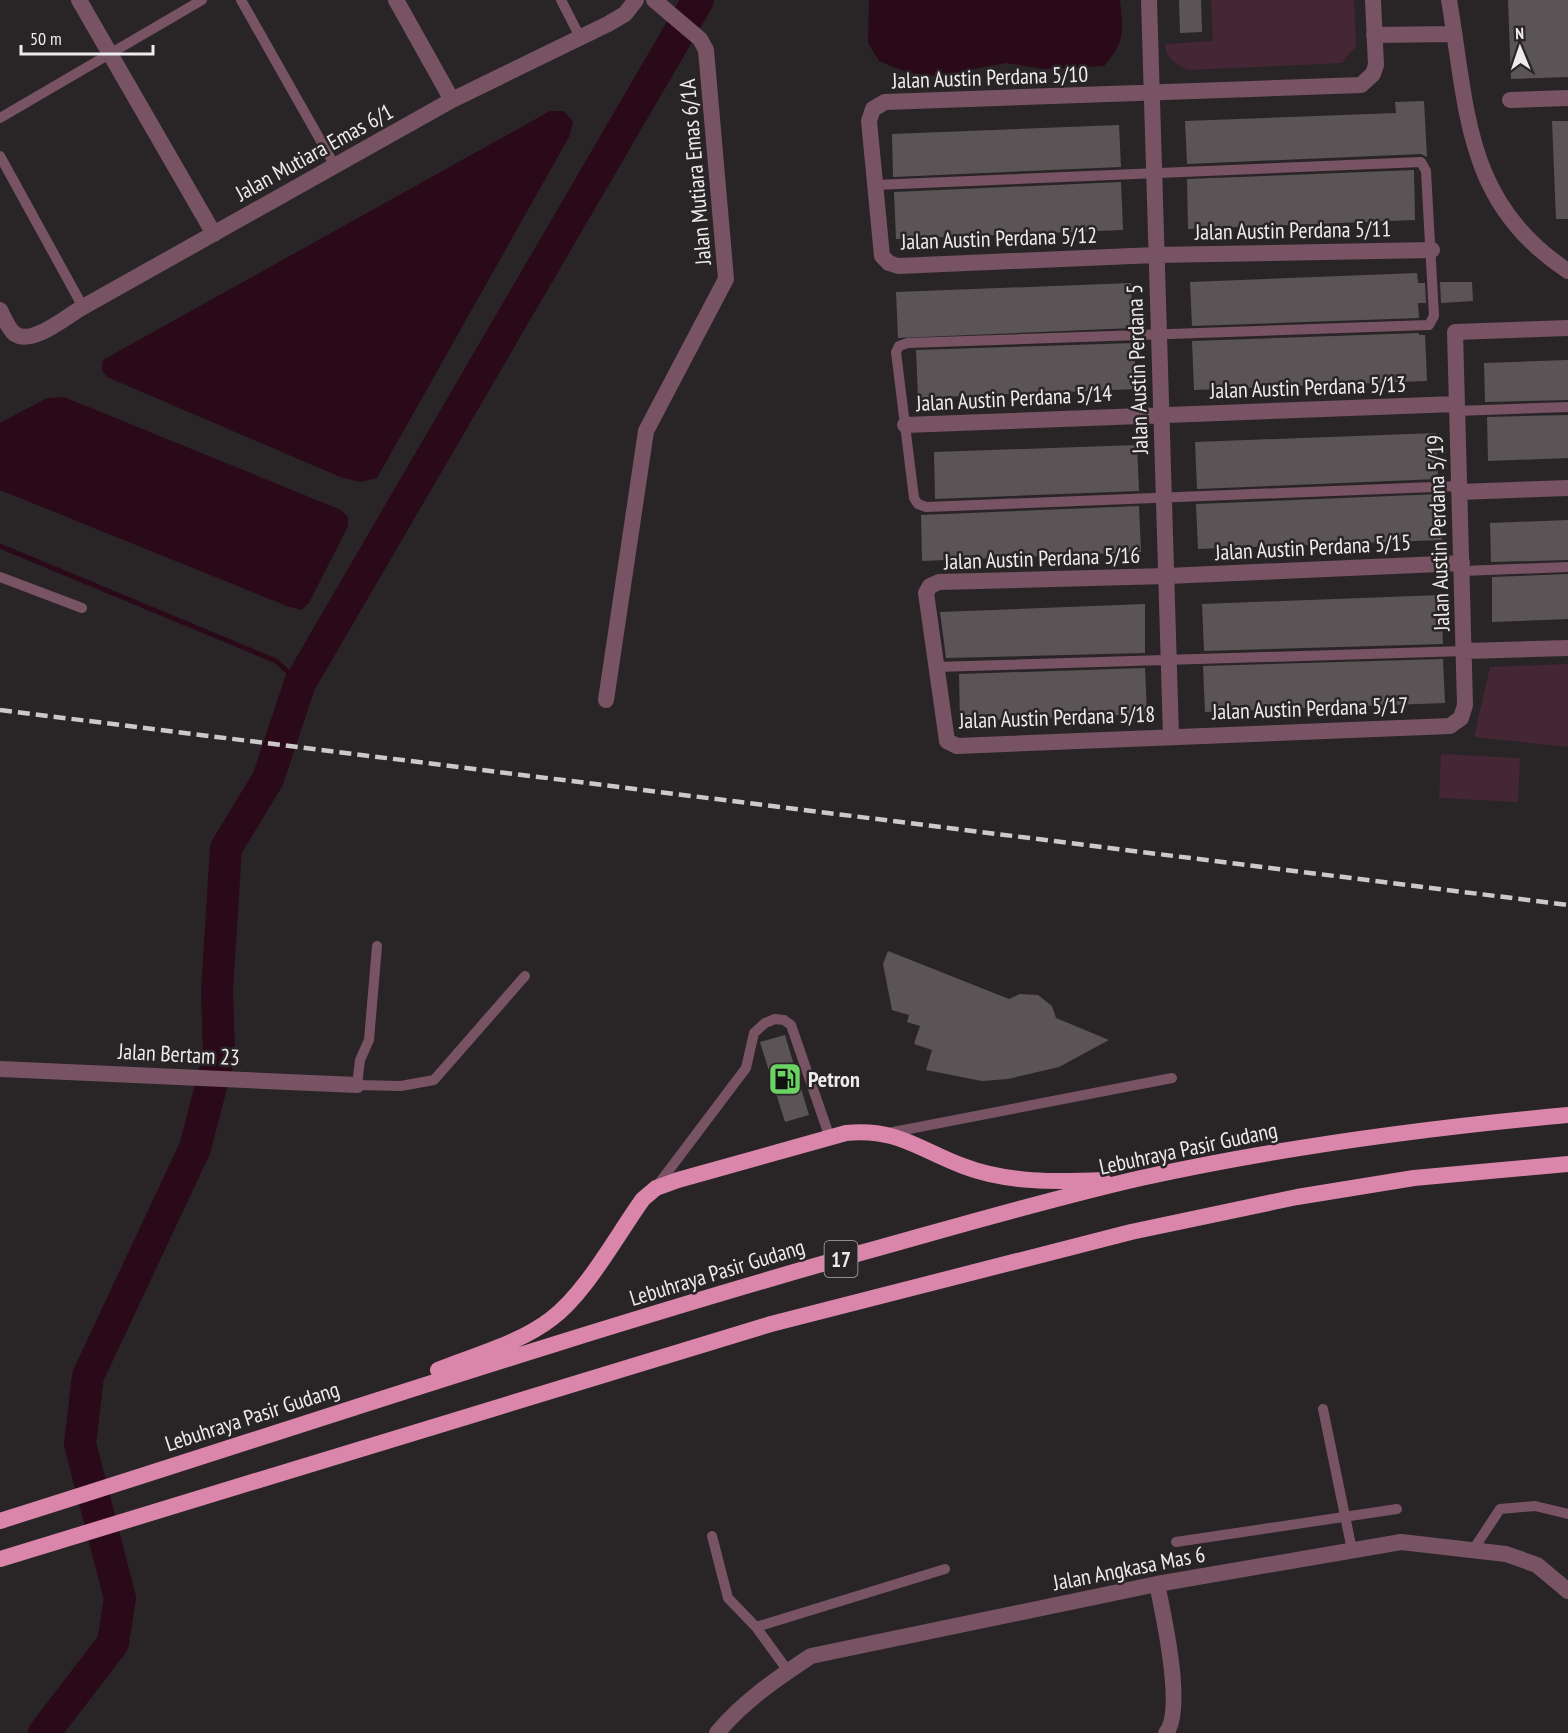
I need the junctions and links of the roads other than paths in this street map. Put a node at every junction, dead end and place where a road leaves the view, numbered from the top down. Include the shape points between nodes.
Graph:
1 (79, 0) edge
2 (202, 0) edge
3 (241, 0) edge
4 (396, 0) edge
5 (561, 0) edge
6 (636, 0) edge
7 (1149, 0) edge
8 (1373, 0) edge
9 (1449, 0) edge
10 (657, 2) edge
11 (1453, 28) junction
12 (1374, 30) junction
13 (580, 37) junction
14 (109, 52) junction
15 (1151, 94) junction
16 (1568, 99) edge
17 (453, 100) junction
18 (1510, 100) dead end
19 (0, 118) edge
20 (0, 156) edge
21 (336, 166) junction
22 (1153, 173) junction
23 (875, 185) junction
24 (214, 234) junction
25 (1432, 250) junction
26 (1155, 255) junction
27 (1568, 271) edge
28 (83, 307) junction
29 (0, 310) edge
30 (1568, 328) edge
31 (1158, 335) junction
32 (1568, 407) edge
33 (1456, 408) junction
34 (1161, 414) junction
35 (905, 426) junction
36 (1568, 488) edge
37 (1459, 489) junction
38 (1164, 497) junction
39 (1462, 567) junction
40 (1568, 567) edge
41 (1167, 576) junction
42 (0, 577) edge
43 (82, 608) dead end
44 (1568, 648) edge
45 (1465, 651) junction
46 (1170, 659) junction
47 (936, 667) junction
48 (606, 700) dead end
49 (1450, 726) joint
50 (1171, 736) junction
51 (377, 946) dead end
52 (525, 976) dead end
53 (0, 1069) edge
54 (1172, 1078) dead end
55 (357, 1085) junction
56 (1568, 1115) edge
57 (885, 1133) junction
58 (830, 1138) junction
59 (1568, 1164) edge
60 (1142, 1178) junction
61 (653, 1191) junction
62 (343, 1409) junction
63 (1323, 1409) dead end
64 (1397, 1509) dead end
65 (1568, 1514) edge
66 (1345, 1515) junction
67 (0, 1521) edge
68 (712, 1536) dead end
69 (1176, 1542) dead end
70 (1352, 1550) junction
71 (1473, 1550) junction
72 (0, 1559) edge
73 (945, 1569) dead end
74 (1157, 1584) junction
75 (1568, 1591) edge
76 (756, 1627) junction
77 (788, 1671) junction
78 (717, 1733) edge
79 (1166, 1733) edge

1 - 14 street
2 - 14 lane
3 - 21 lane
4 - 17 street
5 - 13 lane
6 - 13 street, Jalan Mutiara Emas 6/1 via 625,14
7 - 15 street, Jalan Austin Perdana 5
8 - 12 street
9 - 11 street
10 - 48 street, Jalan Mutiara Emas 6/1A via 694,33 706,50 726,279 646,431
11 - 12 street
11 - 27 street via 1470,127 1490,189 1528,240
12 - 15 street, Jalan Austin Perdana 5/10 via 1376,65 1361,86
13 - 17 street, Jalan Mutiara Emas 6/1
14 - 19 lane
14 - 24 street
15 - 22 street, Jalan Austin Perdana 5
15 - 23 street, Jalan Austin Perdana 5/10 via 885,102 873,109 869,121
16 - 18 street
17 - 21 street, Jalan Mutiara Emas 6/1
20 - 28 lane
21 - 24 street, Jalan Mutiara Emas 6/1
22 - 23 lane
22 - 25 lane via 1421,162 1426,171
22 - 26 street, Jalan Austin Perdana 5
23 - 26 street, Jalan Austin Perdana 5/12 via 882,256 898,266
24 - 28 street, Jalan Mutiara Emas 6/1
25 - 26 street, Jalan Austin Perdana 5/11
25 - 31 lane via 1434,316 1429,325
26 - 31 street, Jalan Austin Perdana 5
28 - 29 street, Jalan Mutiara Emas 6/1 via 34,337 22,338 13,333
30 - 33 street, Jalan Austin Perdana 5/19 via 1455,332
31 - 34 street, Jalan Austin Perdana 5
31 - 35 lane via 899,346 896,352
32 - 33 lane
33 - 34 street, Jalan Austin Perdana 5/13
33 - 37 street, Jalan Austin Perdana 5/19
34 - 35 street, Jalan Austin Perdana 5/14
34 - 38 street, Jalan Austin Perdana 5
35 - 38 lane via 914,498 926,507
36 - 37 street
37 - 38 lane
37 - 39 street, Jalan Austin Perdana 5/19
38 - 41 street, Jalan Austin Perdana 5
39 - 40 lane
39 - 41 street, Jalan Austin Perdana 5/15
39 - 45 street, Jalan Austin Perdana 5/19
41 - 46 street, Jalan Austin Perdana 5
41 - 47 street, Jalan Austin Perdana 5/16 via 939,582 926,593
42 - 43 lane
44 - 45 street
45 - 46 lane
45 - 49 street, Jalan Austin Perdana 5/19 via 1465,705 1461,718
46 - 47 lane
46 - 50 street, Jalan Austin Perdana 5
47 - 50 street, Jalan Austin Perdana 5/18 via 947,741 952,745
49 - 50 street, Jalan Austin Perdana 5/17
51 - 55 lane via 369,1040 360,1060
52 - 55 lane via 434,1080 401,1086
53 - 55 street, Jalan Bertam 23
54 - 57 lane
56 - 60 highway, Lebuhraya Pasir Gudang / 17 via 1428,1128
57 - 58 highway via 869,1131
57 - 60 highway via 997,1176 1075,1182
58 - 61 highway via 678,1180
58 - 61 lane via 791,1025 775,1020 754,1033 746,1068
59 - 72 highway, 17 via 1390,1182 1131,1232 771,1324
60 - 62 highway, Lebuhraya Pasir Gudang / 17 via 758,1282
61 - 62 highway via 643,1199 571,1301 550,1320 523,1335
62 - 67 highway, Lebuhraya Pasir Gudang / 17
63 - 66 lane
64 - 66 lane
65 - 71 lane via 1535,1506 1500,1509
66 - 69 lane
66 - 70 lane
68 - 76 lane via 728,1598
70 - 71 street, Jalan Angkasa Mas 6 via 1401,1542
70 - 74 street, Jalan Angkasa Mas 6
71 - 75 street, Jalan Angkasa Mas 6 via 1506,1554 1537,1565
73 - 76 lane
74 - 77 street, Jalan Angkasa Mas 6 via 811,1656
74 - 79 street via 1172,1678 1170,1729
76 - 77 lane
77 - 78 street, Jalan Angkasa Mas 6 via 735,1711

